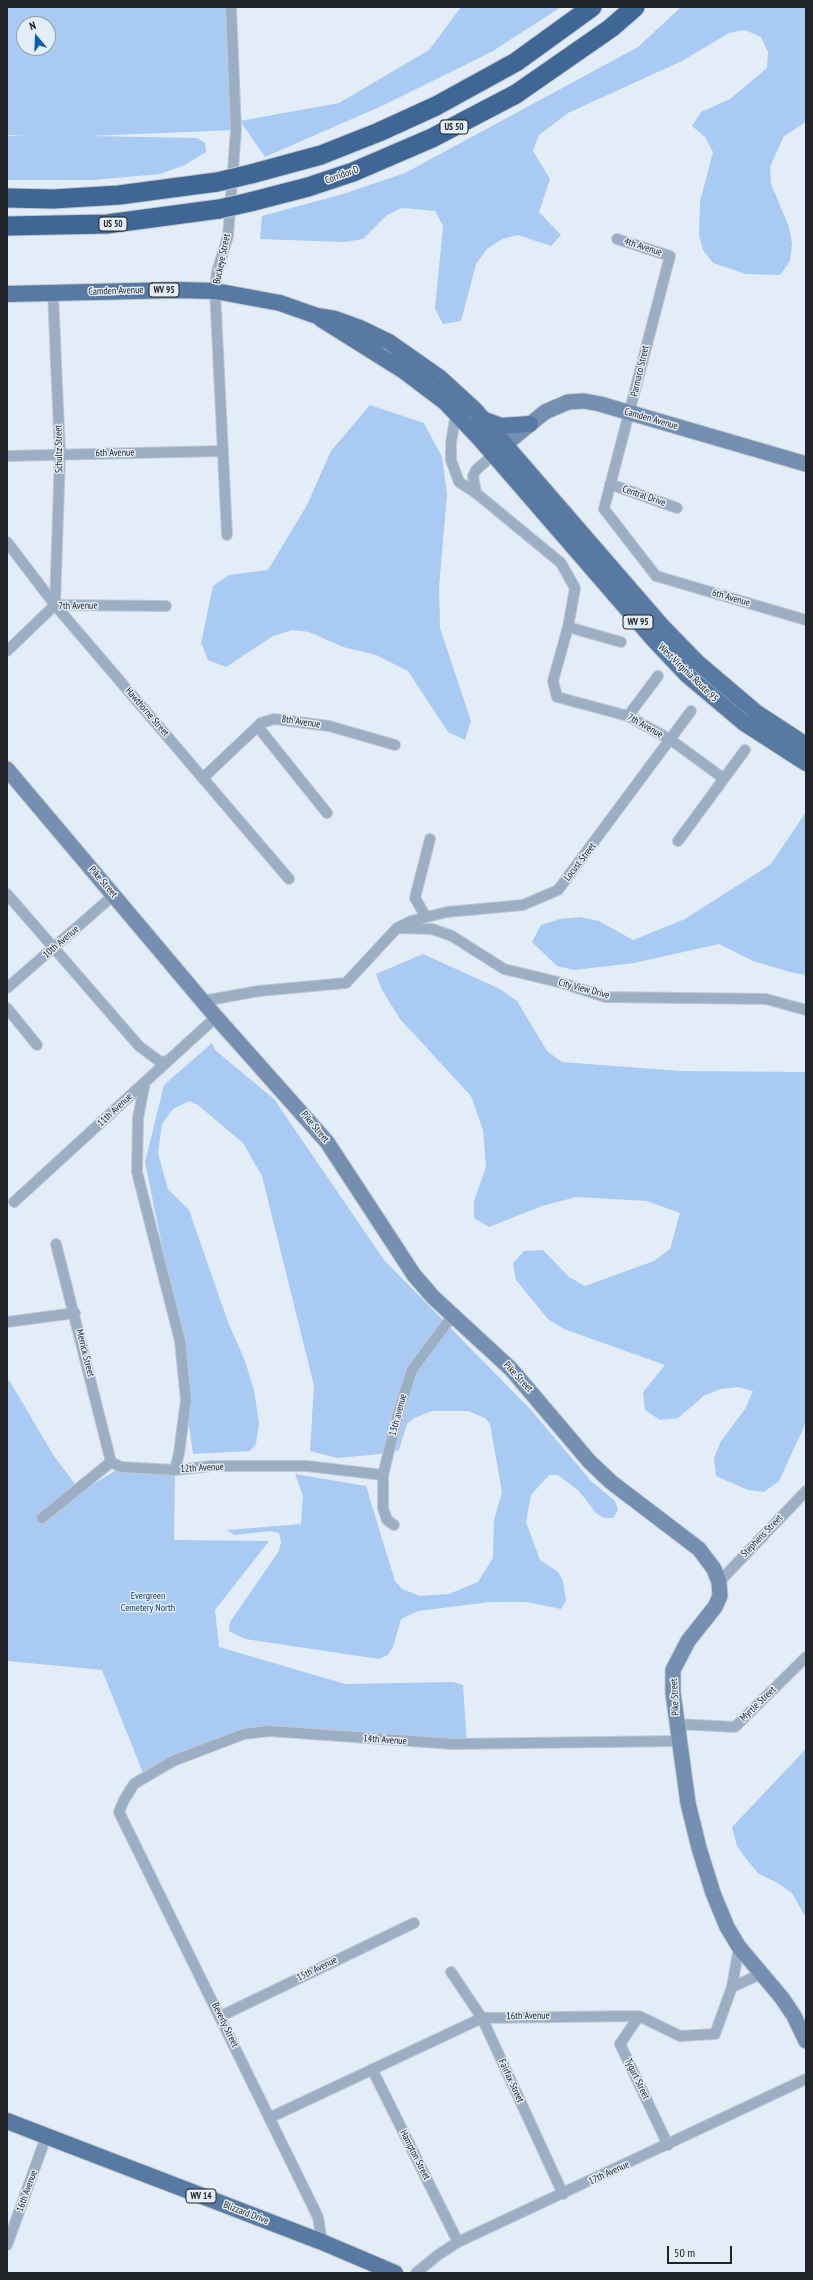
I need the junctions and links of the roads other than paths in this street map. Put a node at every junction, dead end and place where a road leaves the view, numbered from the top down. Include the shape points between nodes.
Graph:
1 (231, 7) edge
2 (592, 7) edge
3 (635, 7) edge
4 (7, 198) edge
5 (7, 226) edge
6 (617, 239) dead end
7 (670, 256) joint
8 (215, 291) junction
9 (53, 293) junction
10 (7, 294) edge
11 (317, 316) junction
12 (456, 413) junction
13 (630, 413) junction
14 (484, 419) junction
15 (530, 424) junction
16 (506, 444) junction
17 (222, 451) junction
18 (60, 454) junction
19 (494, 454) junction
20 (7, 456) edge
21 (806, 464) edge
22 (610, 484) junction
23 (476, 493) junction
24 (677, 508) dead end
25 (227, 535) dead end
26 (7, 542) edge
27 (656, 576) joint
28 (55, 605) junction
29 (166, 606) dead end
30 (806, 620) edge
31 (568, 627) junction
32 (621, 642) dead end
33 (7, 651) edge
34 (658, 676) dead end
35 (691, 712) dead end
36 (628, 716) junction
37 (258, 727) junction
38 (671, 740) junction
39 (395, 745) dead end
40 (806, 745) edge
41 (745, 750) dead end
42 (806, 763) edge
43 (7, 769) edge
44 (203, 778) junction
45 (723, 778) junction
46 (327, 813) dead end
47 (430, 839) dead end
48 (678, 841) dead end
49 (289, 879) dead end
50 (7, 894) edge
51 (114, 895) junction
52 (426, 917) junction
53 (397, 928) junction
54 (55, 948) junction
55 (7, 988) edge
56 (204, 1001) junction
57 (7, 1008) edge
58 (806, 1010) edge
59 (216, 1016) junction
60 (37, 1045) dead end
61 (167, 1062) junction
62 (145, 1082) junction
63 (14, 1202) dead end
64 (56, 1244) dead end
65 (75, 1313) junction
66 (453, 1315) junction
67 (7, 1322) edge
68 (111, 1462) junction
69 (175, 1470) junction
70 (383, 1475) junction
71 (806, 1491) edge
72 (42, 1518) dead end
73 (394, 1525) dead end
74 (719, 1582) junction
75 (806, 1657) edge
76 (676, 1724) junction
77 (679, 1741) junction
78 (119, 1812) joint
79 (414, 1922) dead end
80 (739, 1947) junction
81 (451, 1972) dead end
82 (761, 1974) junction
83 (732, 1987) junction
84 (221, 2016) junction
85 (639, 2016) junction
86 (482, 2018) junction
87 (806, 2041) edge
88 (372, 2069) junction
89 (806, 2079) edge
90 (269, 2118) junction
91 (7, 2121) edge
92 (46, 2137) junction
93 (668, 2145) junction
94 (563, 2194) junction
95 (322, 2242) junction
96 (458, 2242) junction
97 (7, 2245) edge
98 (395, 2273) edge
99 (416, 2273) edge

1 - 8 street, Buckeye Street via 236,130 228,236 217,272
2 - 4 highway, US 50, bridge via 516,62 436,106 321,155 217,182 119,195 53,199
3 - 5 highway, Corridor D / US 50, bridge via 611,28 516,94 432,138 353,172 308,187 219,209 107,224
6 - 7 street, 4th Avenue
7 - 13 street, Parmaco Street
8 - 9 main road, Camden Avenue / WV 95
8 - 11 main road, Camden Avenue / WV 95 via 280,302
8 - 17 street, Buckeye Street
9 - 10 main road, Camden Avenue / WV 95
9 - 18 street, Schultz Street
11 - 12 main road, Camden Avenue / WV 95 via 332,328 420,382
11 - 14 main road, Camden Avenue / WV 95 via 360,328 400,349 450,386
12 - 19 main road, Camden Avenue / WV 95
12 - 23 street via 451,460 460,482
13 - 15 main road, Camden Avenue via 591,402 576,401 552,408
13 - 21 main road, Camden Avenue
13 - 22 street, Parmaco Street
14 - 15 main road via 501,426
14 - 16 main road, Camden Avenue / WV 95
15 - 16 main road, Camden Avenue
16 - 19 main road, Camden Avenue
16 - 40 main road, West Virginia Route 95 / WV 95 via 688,654 747,706
17 - 18 street, 6th Avenue
17 - 25 street, Buckeye Street
18 - 20 street, 6th Avenue
18 - 28 street, Schultz Street
19 - 23 street via 473,476
19 - 42 main road, West Virginia Route 95 / WV 95 via 687,675 744,724
22 - 24 street, Central Drive
22 - 27 street, Parmaco Street via 604,509
23 - 31 street via 561,563 575,588
26 - 28 street, Hawthorne Street
27 - 30 street, 6th Avenue
28 - 29 street, 7th Avenue
28 - 33 street, 7th Avenue
28 - 44 street, Hawthorne Street
31 - 32 street
31 - 36 street, 7th Avenue via 553,681 556,697
34 - 36 street
35 - 38 street, Locust Street
36 - 38 street, 7th Avenue
37 - 39 street, 8th Avenue via 261,723 274,719 329,726
37 - 44 street, 8th Avenue
37 - 46 street
38 - 45 street, 7th Avenue
38 - 52 street, Locust Street via 558,890 523,905 447,912
41 - 45 street
43 - 51 main road, Pike Street
44 - 49 street, Hawthorne Street
45 - 48 street
47 - 52 street via 415,898
50 - 54 street
51 - 54 street, 10th Avenue
51 - 56 main road, Pike Street
52 - 53 street, Locust Street
53 - 56 street via 346,983 259,991
53 - 58 street, City View Drive via 432,929 452,936 504,969 562,983 605,997 766,999
54 - 55 street, 10th Avenue
54 - 61 street via 139,1046 159,1061
56 - 59 main road, Pike Street
57 - 60 street
59 - 61 street, 11th Avenue
59 - 66 main road, Pike Street via 327,1142 414,1276
61 - 62 street, 11th Avenue
62 - 63 street, 11th Avenue
62 - 69 street via 138,1118 137,1172 180,1341 186,1400 180,1453
64 - 65 street, Merrick Street
65 - 67 street
65 - 68 street, Merrick Street
66 - 70 street, 13th avenue via 412,1370
66 - 74 main road, Pike Street via 511,1369 585,1456 611,1482 700,1549
68 - 69 street, 12th Avenue via 120,1467
68 - 72 street
69 - 70 street, 12th Avenue via 212,1466 307,1466
70 - 73 street, 13th avenue via 383,1508 387,1520
71 - 74 street, Stephens Street
74 - 76 main road, Pike Street via 720,1596 715,1607 688,1641 674,1670
75 - 76 street, Myrtle Street via 735,1727
76 - 77 main road, Pike Street
77 - 78 street, 14th Avenue via 453,1744 269,1731 244,1734 174,1761 134,1784
77 - 80 main road, Pike Street via 688,1802 699,1848 727,1927
78 - 84 street, Beverly Street
79 - 84 street, 15th Avenue
80 - 82 main road, Pike Street
80 - 83 street, 16th Avenue
81 - 86 street, Fairfax Street
82 - 83 street
82 - 87 main road, Pike Street via 786,2004
83 - 85 street, 16th Avenue via 715,2034 680,2036
84 - 90 street, Beverly Street
85 - 86 street, 16th Avenue
85 - 93 street, Tygart Street via 620,2044
86 - 88 street, 16th Avenue
86 - 94 street, Fairfax Street
88 - 90 street, 16th Avenue
88 - 96 street, Hampton Street
89 - 93 street, 17th Avenue
90 - 95 street, Beverly Street via 318,2217
91 - 92 main road, Blizzard Drive / WV 14
92 - 95 main road, Blizzard Drive / WV 14
92 - 97 street, 16th Avenue
93 - 94 street, 17th Avenue
94 - 96 street, 17th Avenue
95 - 98 main road, Blizzard Drive / WV 14
96 - 99 street, 17th Avenue

